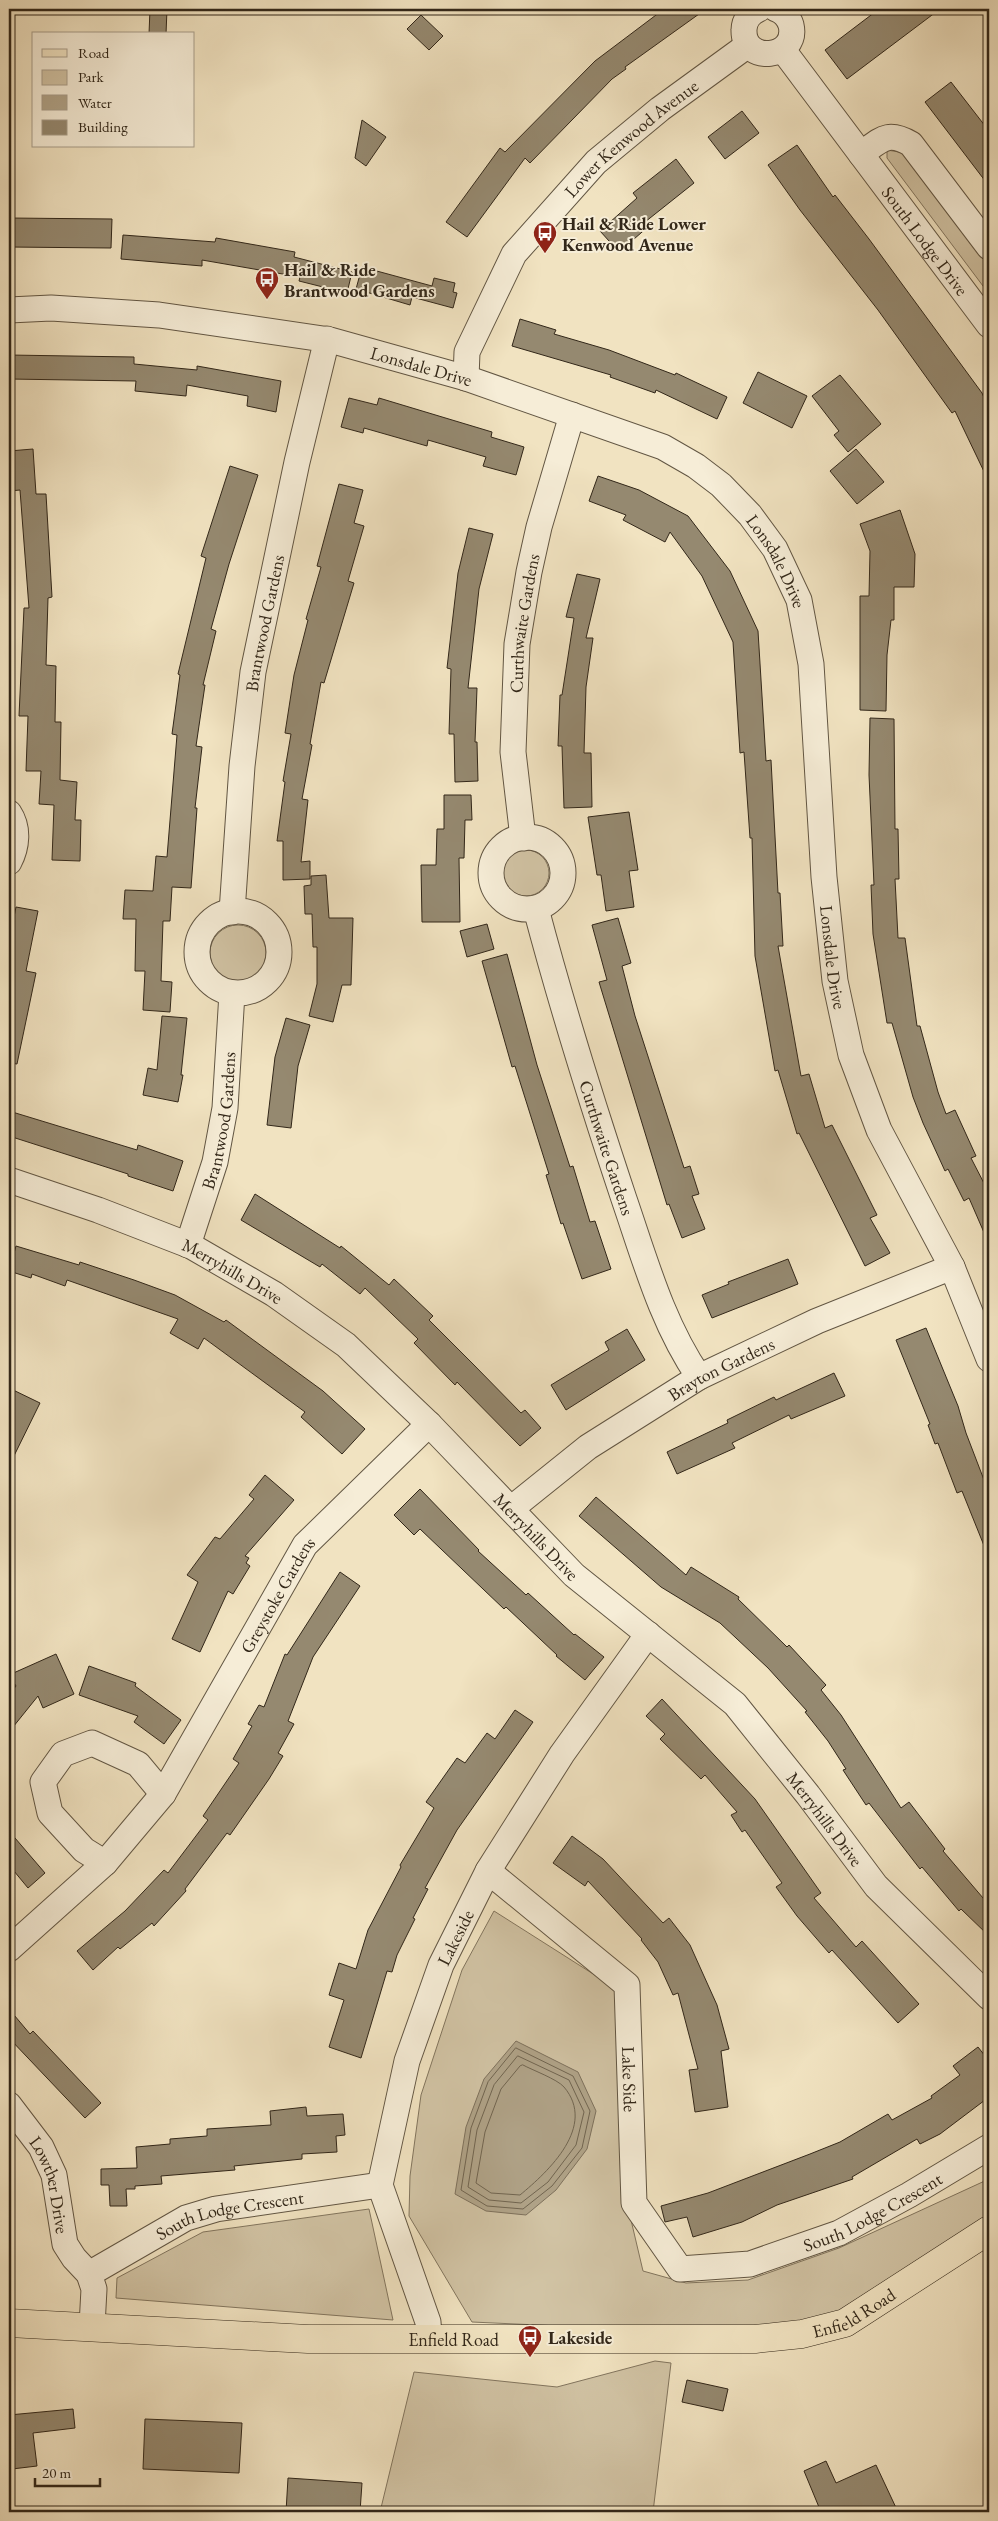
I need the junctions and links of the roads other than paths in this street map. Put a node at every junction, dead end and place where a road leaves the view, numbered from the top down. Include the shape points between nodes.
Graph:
1 (770, 10) edge
2 (748, 45) junction
3 (782, 50) junction
4 (861, 154) junction
5 (989, 247) edge
6 (9, 310) edge
7 (989, 325) edge
8 (327, 339) junction
9 (466, 378) junction
10 (572, 415) junction
11 (9, 814) edge
12 (523, 838) junction
13 (9, 862) edge
14 (536, 909) junction
15 (232, 912) junction
16 (232, 993) junction
17 (9, 1180) edge
18 (188, 1245) junction
19 (952, 1267) junction
20 (989, 1359) edge
21 (699, 1377) junction
22 (429, 1424) junction
23 (512, 1508) junction
24 (648, 1634) junction
25 (163, 1794) junction
26 (105, 1863) junction
27 (488, 1871) junction
28 (9, 1949) edge
29 (989, 1997) edge
30 (9, 2106) edge
31 (989, 2147) edge
32 (380, 2185) junction
33 (989, 2230) edge
34 (750, 2264) joint
35 (89, 2274) junction
36 (9, 2323) edge
37 (92, 2326) junction
38 (429, 2337) junction

1 - 2 street via 744,26
1 - 3 street via 792,32
2 - 3 street via 765,55
2 - 9 street, Lower Kenwood Avenue via 596,162 514,254 467,352
3 - 4 street, South Lodge Drive
4 - 5 street via 883,138 892,136 911,144
4 - 7 street, South Lodge Drive
6 - 8 street, Lonsdale Drive via 51,308 159,315
8 - 9 street, Lonsdale Drive
8 - 15 street, Brantwood Gardens via 297,462 253,672 242,766
9 - 10 street, Lonsdale Drive
10 - 12 street, Curthwaite Gardens via 535,545 517,644 513,752
10 - 19 street, Lonsdale Drive via 663,447 721,485 750,515 775,549 799,600 810,664 824,877 835,981 852,1055 879,1130
11 - 13 street via 16,832 16,846
12 - 14 street via 544,841 556,852 563,867 557,893
12 - 14 street via 504,846 497,854 492,864 493,885 505,902 515,907
14 - 21 street, Curthwaite Gardens via 566,1021 642,1252 666,1318
15 - 16 street via 209,923 197,946 197,959 210,982
15 - 16 street via 246,912 259,918 273,933 279,952 277,966 259,988 246,993
16 - 18 street, Brantwood Gardens via 225,1108 214,1162
17 - 18 street, Merryhills Drive
18 - 22 street, Merryhills Drive via 274,1294 346,1345
19 - 20 street, Lonsdale Drive
19 - 21 street, Brayton Gardens via 817,1321
21 - 23 street, Brayton Gardens via 588,1447
22 - 23 street, Merryhills Drive
22 - 25 street, Greystoke Gardens via 305,1545
23 - 24 street, Merryhills Drive via 574,1575
24 - 27 street, Lakeside via 562,1754
24 - 29 street, Merryhills Drive via 735,1704 876,1886
25 - 26 street, Greystoke Gardens
25 - 26 street via 138,1764 92,1743 63,1754 43,1782 50,1813 84,1850
26 - 28 street, Greystoke Gardens
27 - 32 street, Lakeside via 441,1965 410,2052
27 - 34 street, Lake Side via 628,1985 634,2203 680,2269
30 - 35 street, Lowther Drive via 41,2147 51,2168 65,2244
31 - 34 street, South Lodge Crescent via 838,2233
32 - 35 street, South Lodge Crescent via 216,2209 186,2218
32 - 38 street via 428,2322
33 - 38 main road, Enfield Road via 845,2323 802,2334 755,2339
35 - 37 street via 94,2289
36 - 37 main road, Enfield Road
37 - 38 main road, Enfield Road via 308,2338

